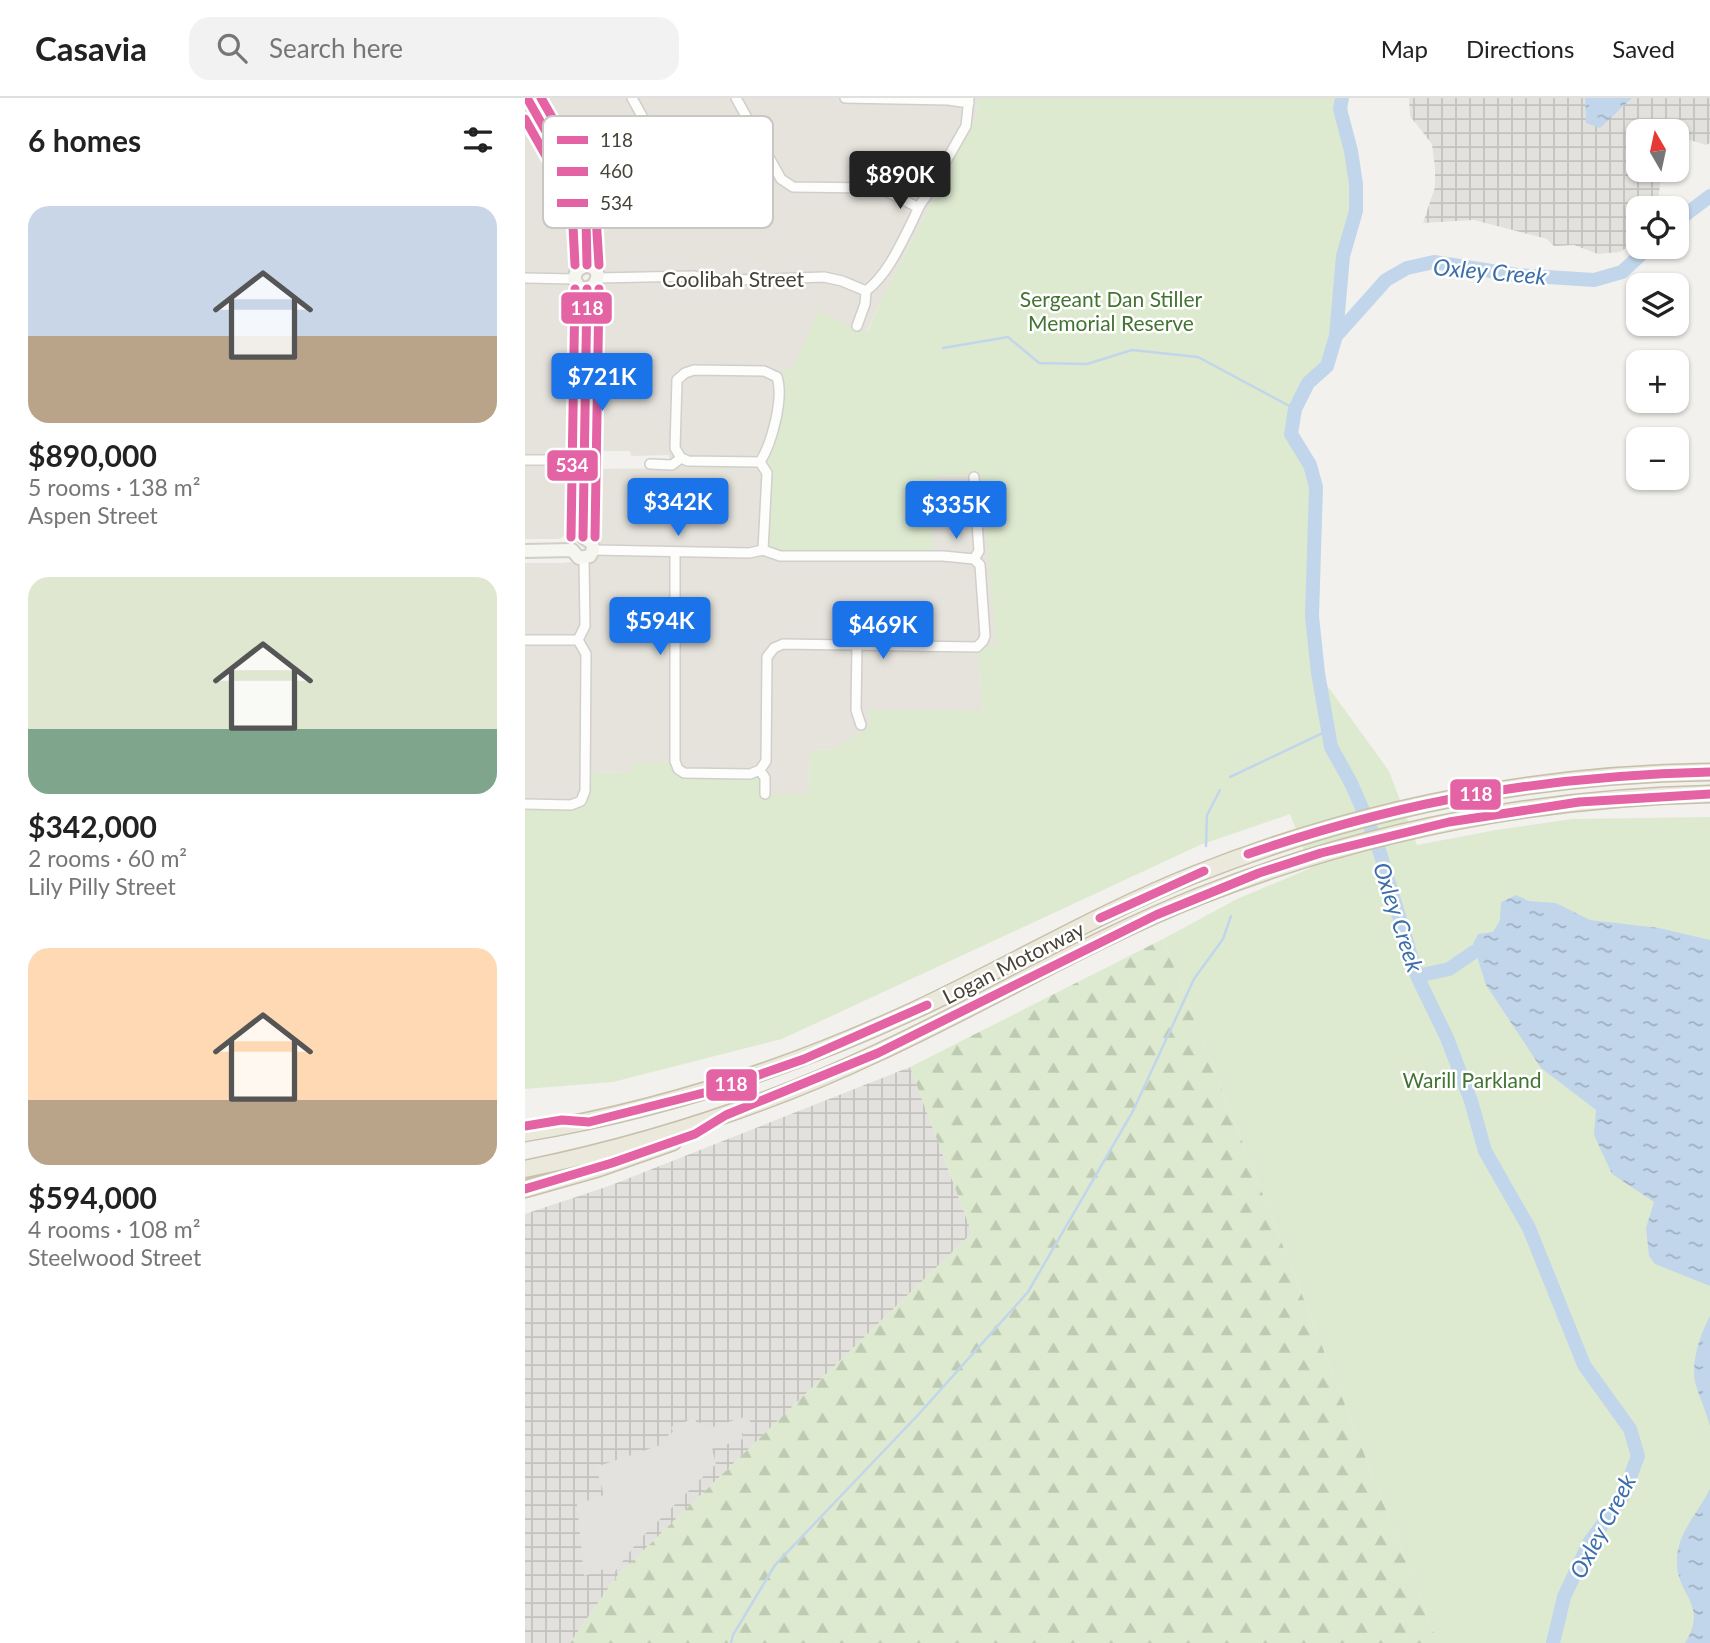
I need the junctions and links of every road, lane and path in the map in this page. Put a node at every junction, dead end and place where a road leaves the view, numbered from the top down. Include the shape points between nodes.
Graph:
1 (527, 98) edge
2 (632, 98) edge
3 (736, 98) edge
4 (845, 98) edge
5 (969, 101) edge
6 (642, 116) edge
7 (746, 116) edge
8 (543, 126) edge
9 (773, 165) edge
10 (917, 206) junction
11 (586, 228) edge
12 (587, 265) junction
13 (525, 278) edge
14 (597, 278) junction
15 (575, 279) junction
16 (587, 289) junction
17 (866, 291) junction
18 (857, 326) dead end
19 (681, 458) junction
20 (525, 460) edge
21 (584, 460) junction
22 (760, 462) junction
23 (650, 464) dead end
24 (974, 477) dead end
25 (583, 537) junction
26 (572, 550) junction
27 (763, 550) junction
28 (525, 551) edge
29 (675, 553) junction
30 (588, 554) junction
31 (974, 559) junction
32 (525, 640) edge
33 (578, 640) junction
34 (857, 645) junction
35 (861, 725) dead end
36 (760, 770) junction
37 (1710, 772) edge
38 (1710, 793) edge
39 (765, 794) dead end
40 (525, 804) edge
41 (721, 1117) junction
42 (584, 1122) junction
43 (525, 1126) edge
44 (525, 1133) edge
45 (525, 1169) edge
46 (525, 1189) edge

1 - 8 street
2 - 6 street
3 - 7 street
4 - 5 street
5 - 10 street via 966,126
9 - 10 street via 781,179 793,187 871,188
10 - 17 street via 879,281
11 - 12 street
12 - 14 street via 595,269
12 - 15 street via 577,270
13 - 15 street
14 - 16 street
14 - 17 street, Coolibah Street via 824,277
15 - 16 street via 579,287
16 - 21 street
17 - 18 street
19 - 22 street
19 - 22 street via 675,448 677,380 694,370 764,371 777,377 781,390 767,451
19 - 23 street via 672,465
20 - 21 street
21 - 25 street
22 - 27 street via 767,473
24 - 31 street via 979,551
25 - 26 street
25 - 30 street via 590,541
26 - 28 street
26 - 30 street via 576,557
27 - 29 street
27 - 31 street via 780,556
29 - 30 street
29 - 36 street via 678,769 684,773 750,774
30 - 33 street via 585,626
31 - 34 street via 980,565 985,636 977,647
32 - 33 street
33 - 40 street via 586,654 585,791 581,801 571,805
34 - 35 street via 856,710
34 - 36 street via 783,644 767,657 766,761
36 - 39 street
37 - 42 highway, Logan Motorway via 1569,780 1468,794 1298,837 1157,891 816,1054 694,1095
38 - 41 highway, Logan Motorway via 1515,809 1412,829 1304,859 1197,897 879,1052
41 - 45 highway, Logan Motorway via 637,1143
41 - 46 highway via 708,1129 651,1150
42 - 43 highway
42 - 44 highway, Logan Motorway

